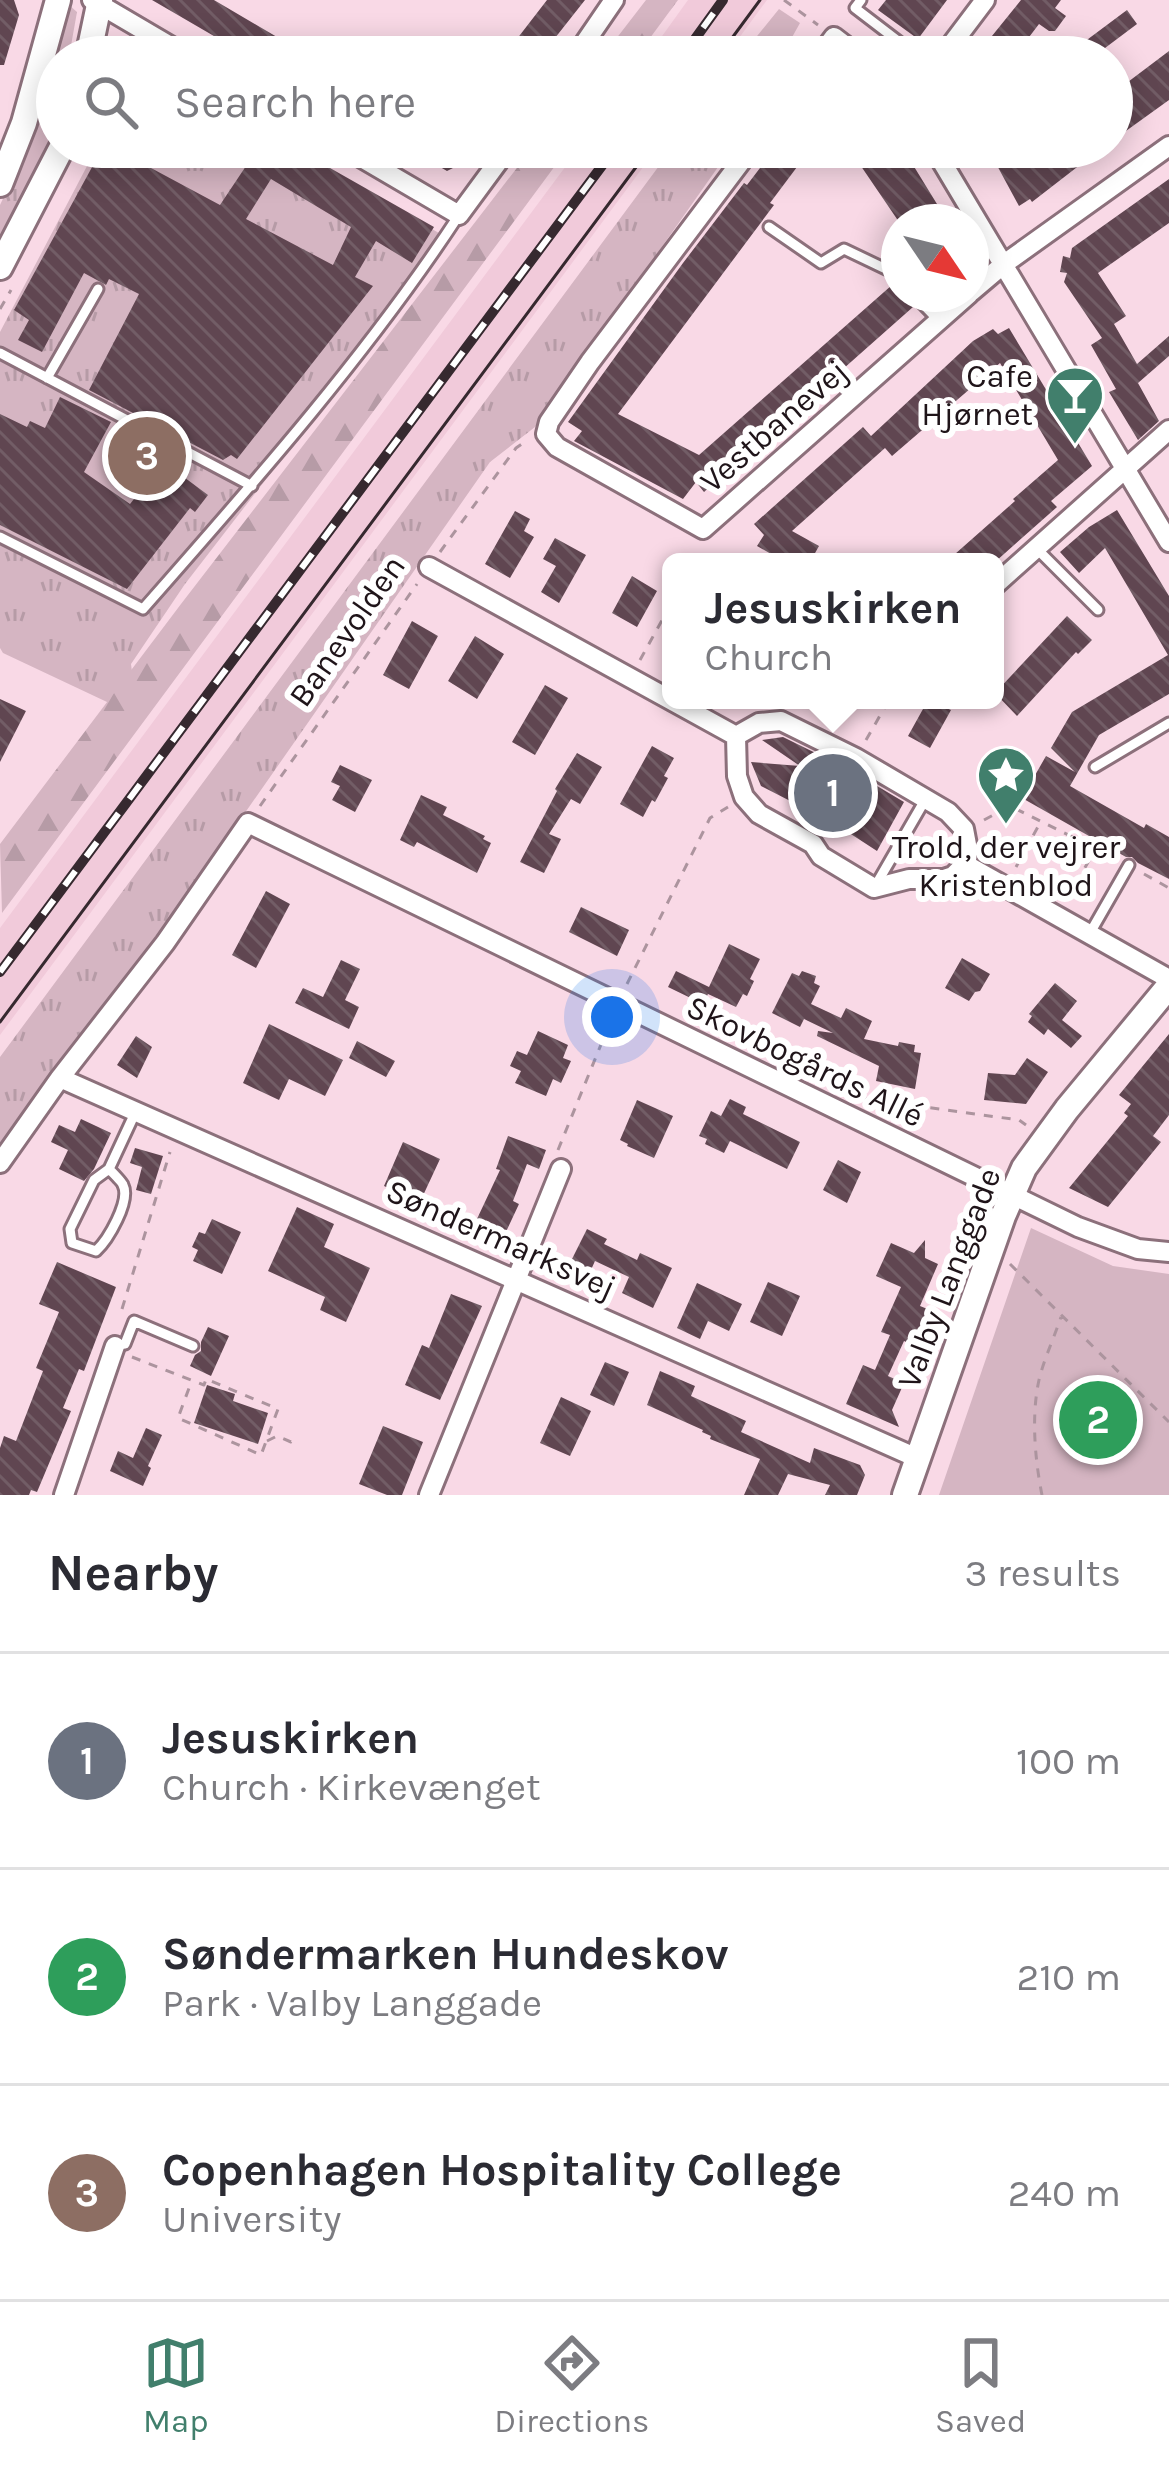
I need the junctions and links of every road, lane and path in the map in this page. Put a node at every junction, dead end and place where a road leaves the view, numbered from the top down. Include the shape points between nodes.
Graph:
1 (58, 0) edge
2 (614, 0) edge
3 (784, 0) edge
4 (861, 0) edge
5 (985, 0) edge
6 (97, 1) edge
7 (806, 16) dead end
8 (48, 36) edge
9 (91, 36) edge
10 (154, 36) edge
11 (589, 36) edge
12 (892, 36) edge
13 (958, 36) edge
14 (36, 80) edge
15 (1169, 146) edge
16 (51, 168) edge
17 (379, 168) edge
18 (494, 168) edge
19 (736, 168) edge
20 (946, 168) edge
21 (0, 184) edge
22 (459, 215) junction
23 (769, 227) dead end
24 (1004, 263) junction
25 (0, 267) edge
26 (881, 267) edge
27 (989, 276) edge
28 (98, 289) dead end
29 (930, 312) edge
30 (948, 312) edge
31 (938, 321) junction
32 (0, 353) edge
33 (46, 378) junction
34 (1169, 430) edge
35 (546, 434) junction
36 (1126, 467) junction
37 (252, 486) junction
38 (0, 537) edge
39 (1169, 542) edge
40 (1036, 548) junction
41 (701, 549) dead end
42 (699, 553) edge
43 (429, 567) junction
44 (1004, 577) edge
45 (1098, 610) dead end
46 (662, 620) edge
47 (630, 677) junction
48 (662, 695) edge
49 (687, 709) edge
50 (884, 709) edge
51 (1169, 723) edge
52 (736, 736) junction
53 (856, 758) junction
54 (1095, 767) dead end
55 (744, 797) junction
56 (925, 800) junction
57 (1041, 821) junction
58 (248, 823) junction
59 (964, 829) junction
60 (1096, 849) junction
61 (965, 864) junction
62 (1129, 865) junction
63 (1006, 887) junction
64 (874, 888) junction
65 (1169, 888) edge
66 (1058, 916) junction
67 (1090, 934) junction
68 (1169, 982) edge
69 (617, 1004) junction
70 (60, 1078) junction
71 (136, 1111) junction
72 (842, 1112) junction
73 (177, 1129) junction
74 (1045, 1137) junction
75 (0, 1163) edge
76 (109, 1169) junction
77 (561, 1169) joint
78 (1012, 1194) junction
79 (992, 1245) junction
80 (1169, 1252) edge
81 (516, 1278) junction
82 (1061, 1315) junction
83 (193, 1346) dead end
84 (114, 1348) junction
85 (192, 1380) junction
86 (1169, 1422) edge
87 (272, 1425) junction
88 (277, 1436) junction
89 (299, 1438) dead end
90 (266, 1442) junction
91 (917, 1458) junction
92 (64, 1495) edge
93 (429, 1495) edge
94 (905, 1495) edge
95 (1042, 1495) edge

1 - 8 street
2 - 11 street
3 - 7 path
4 - 12 lane via 855,8
5 - 13 street
6 - 9 street
6 - 10 street
14 - 21 street
15 - 24 street, Vestbanevej
16 - 25 street
17 - 22 street
18 - 22 street
19 - 35 street via 590,362
20 - 24 street
22 - 37 lane
23 - 26 lane via 821,262 844,249
24 - 27 street, Vestbanevej
24 - 36 street
28 - 33 lane
29 - 31 lane
30 - 31 street, Vestbanevej
31 - 35 street, Vestbanevej via 703,529
32 - 33 lane
33 - 37 lane
34 - 36 street
35 - 43 path, Banevolden via 516,448
36 - 39 street
36 - 40 street
37 - 38 lane via 143,609
40 - 44 street
40 - 45 lane
41 - 42 path
43 - 47 street
43 - 58 path, Banevolden
46 - 47 path
47 - 48 street
49 - 52 street
50 - 53 path
51 - 54 lane
52 - 53 street via 781,721
52 - 55 street
53 - 56 street
55 - 64 street
55 - 69 path via 710,818
56 - 59 street
56 - 64 lane
57 - 59 path via 1010,806
57 - 60 path
57 - 63 path
58 - 69 street, Skovbogårds Allé
58 - 70 street
59 - 61 street
60 - 62 path
60 - 66 path
61 - 63 street
61 - 64 street via 944,879
62 - 65 path
62 - 67 lane
63 - 66 street
66 - 67 street
67 - 68 street
68 - 74 street, Valby Langgade
69 - 72 street, Skovbogårds Allé
69 - 77 path via 556,1156
70 - 71 street, Søndermarksvej
70 - 75 street
71 - 73 street, Søndermarksvej
71 - 76 lane
72 - 74 path via 852,1096 1018,1120
72 - 78 street, Skovbogårds Allé
73 - 81 street, Søndermarksvej
73 - 84 path
74 - 78 street, Valby Langgade
76 - 76 lane via 94,1180 70,1229 72,1243 96,1251 126,1196
77 - 81 street
78 - 79 street, Valby Langgade
78 - 80 street, Skovbogårds Allé via 1106,1239
79 - 82 path
79 - 91 street, Valby Langgade
81 - 91 street, Søndermarksvej
81 - 93 street
82 - 86 path
82 - 95 path via 1035,1406
83 - 84 lane via 134,1322 125,1344
84 - 85 path
84 - 92 street
85 - 87 path via 278,1409
85 - 90 path via 178,1418 261,1455
87 - 88 path
87 - 90 path
88 - 89 path
88 - 90 path
91 - 94 street, Valby Langgade

